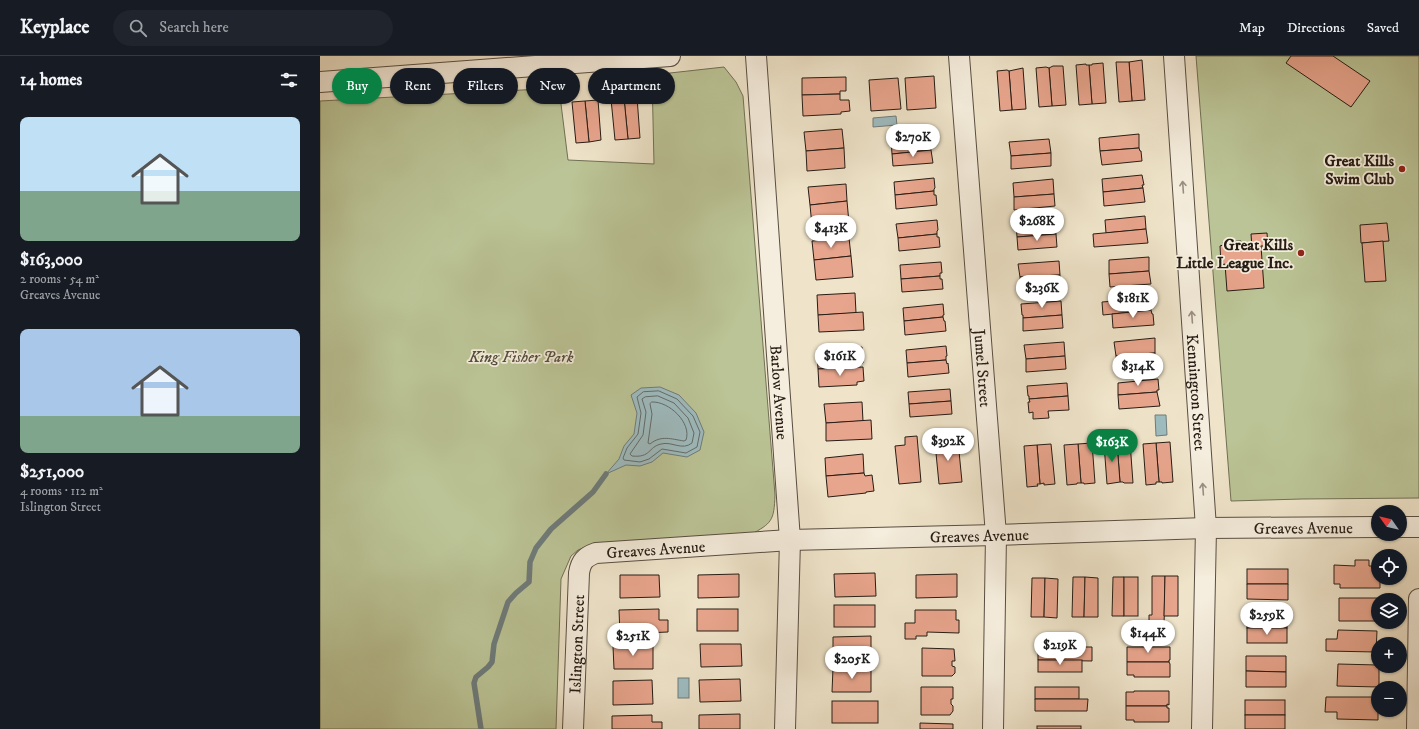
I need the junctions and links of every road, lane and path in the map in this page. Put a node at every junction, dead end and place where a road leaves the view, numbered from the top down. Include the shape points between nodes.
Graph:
1 (670, 56) edge
2 (756, 56) edge
3 (958, 56) edge
4 (1174, 56) edge
5 (539, 61) edge
6 (320, 82) edge
7 (1371, 527) edge
8 (1407, 527) edge
9 (1419, 527) edge
10 (1206, 528) junction
11 (996, 535) junction
12 (790, 540) junction
13 (583, 560) joint
14 (1419, 599) edge
15 (573, 729) edge
16 (785, 729) edge
17 (993, 729) edge
18 (1202, 729) edge
19 (1417, 729) edge

1 - 5 street
2 - 12 street, Barlow Avenue
3 - 11 street, Jumel Street
10 -> 4 street, Kennington Street
5 - 6 street
7 - 10 street, Greaves Avenue
8 - 9 street
10 - 11 street, Greaves Avenue
10 - 18 street, Kennington Street
11 - 12 street, Greaves Avenue
11 - 17 street, Jumel Street
12 - 13 street, Greaves Avenue via 596,552
12 - 16 street, Barlow Avenue
13 - 15 street, Islington Street via 579,572
14 - 19 street

